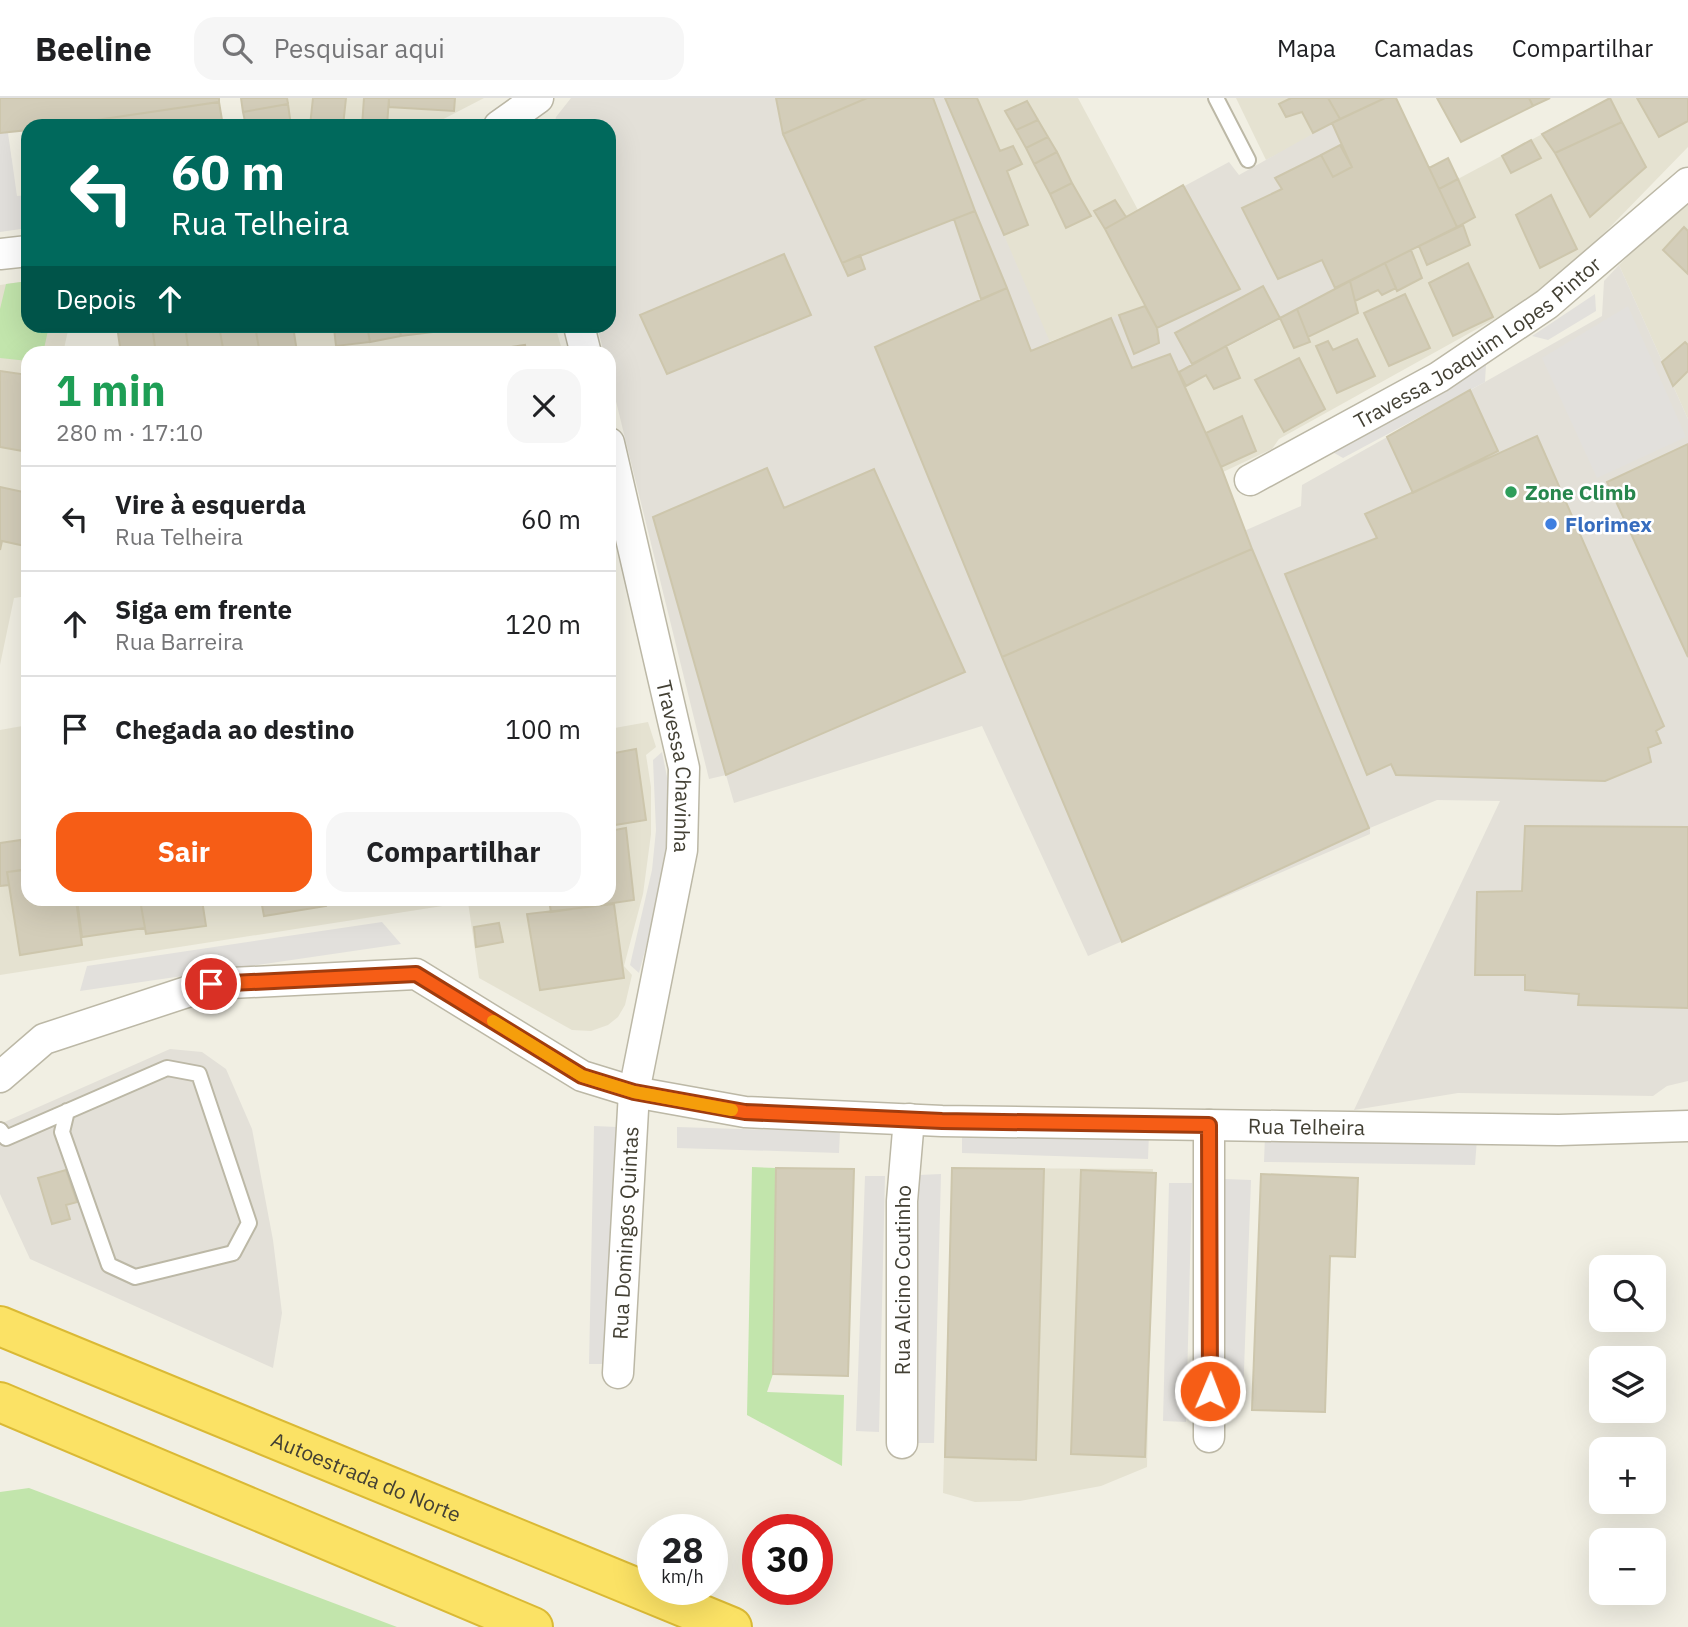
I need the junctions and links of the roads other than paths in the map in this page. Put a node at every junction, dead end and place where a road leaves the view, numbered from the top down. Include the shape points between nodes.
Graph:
1 (1216, 98) edge
2 (533, 106) edge
3 (511, 119) edge
4 (1248, 160) dead end
5 (1688, 183) edge
6 (21, 251) edge
7 (0, 254) edge
8 (1250, 480) dead end
9 (616, 500) edge
10 (619, 525) edge
11 (0, 1077) edge
12 (634, 1092) junction
13 (67, 1111) junction
14 (909, 1119) junction
15 (1209, 1125) junction
16 (1688, 1126) edge
17 (0, 1130) edge
18 (0, 1326) edge
19 (618, 1373) dead end
20 (0, 1402) edge
21 (1209, 1437) dead end
22 (902, 1443) dead end
23 (533, 1627) edge
24 (732, 1627) edge

1 - 4 lane
2 - 3 street
5 - 8 street, Travessa Joaquim Lopes Pintor via 1547,304 1439,377
6 - 7 street
9 - 10 street, Travessa Chavinha
10 - 12 street, Travessa Chavinha via 684,768 682,850
11 - 12 street, Rua Telheira via 44,1039 211,984 416,974 582,1076
12 - 14 street, Rua Telheira via 745,1112
12 - 19 street, Rua Domingos Quintas
13 - 13 lane via 167,1068 199,1074 249,1223 233,1253 135,1277 109,1265 62,1132
13 - 17 lane via 6,1138
14 - 15 street, Rua Telheira
14 - 22 street, Rua Alcino Coutinho via 902,1201
15 - 16 street, Rua Telheira via 1559,1130
15 - 21 street
18 - 24 highway, Autoestrada do Norte
20 - 23 highway

